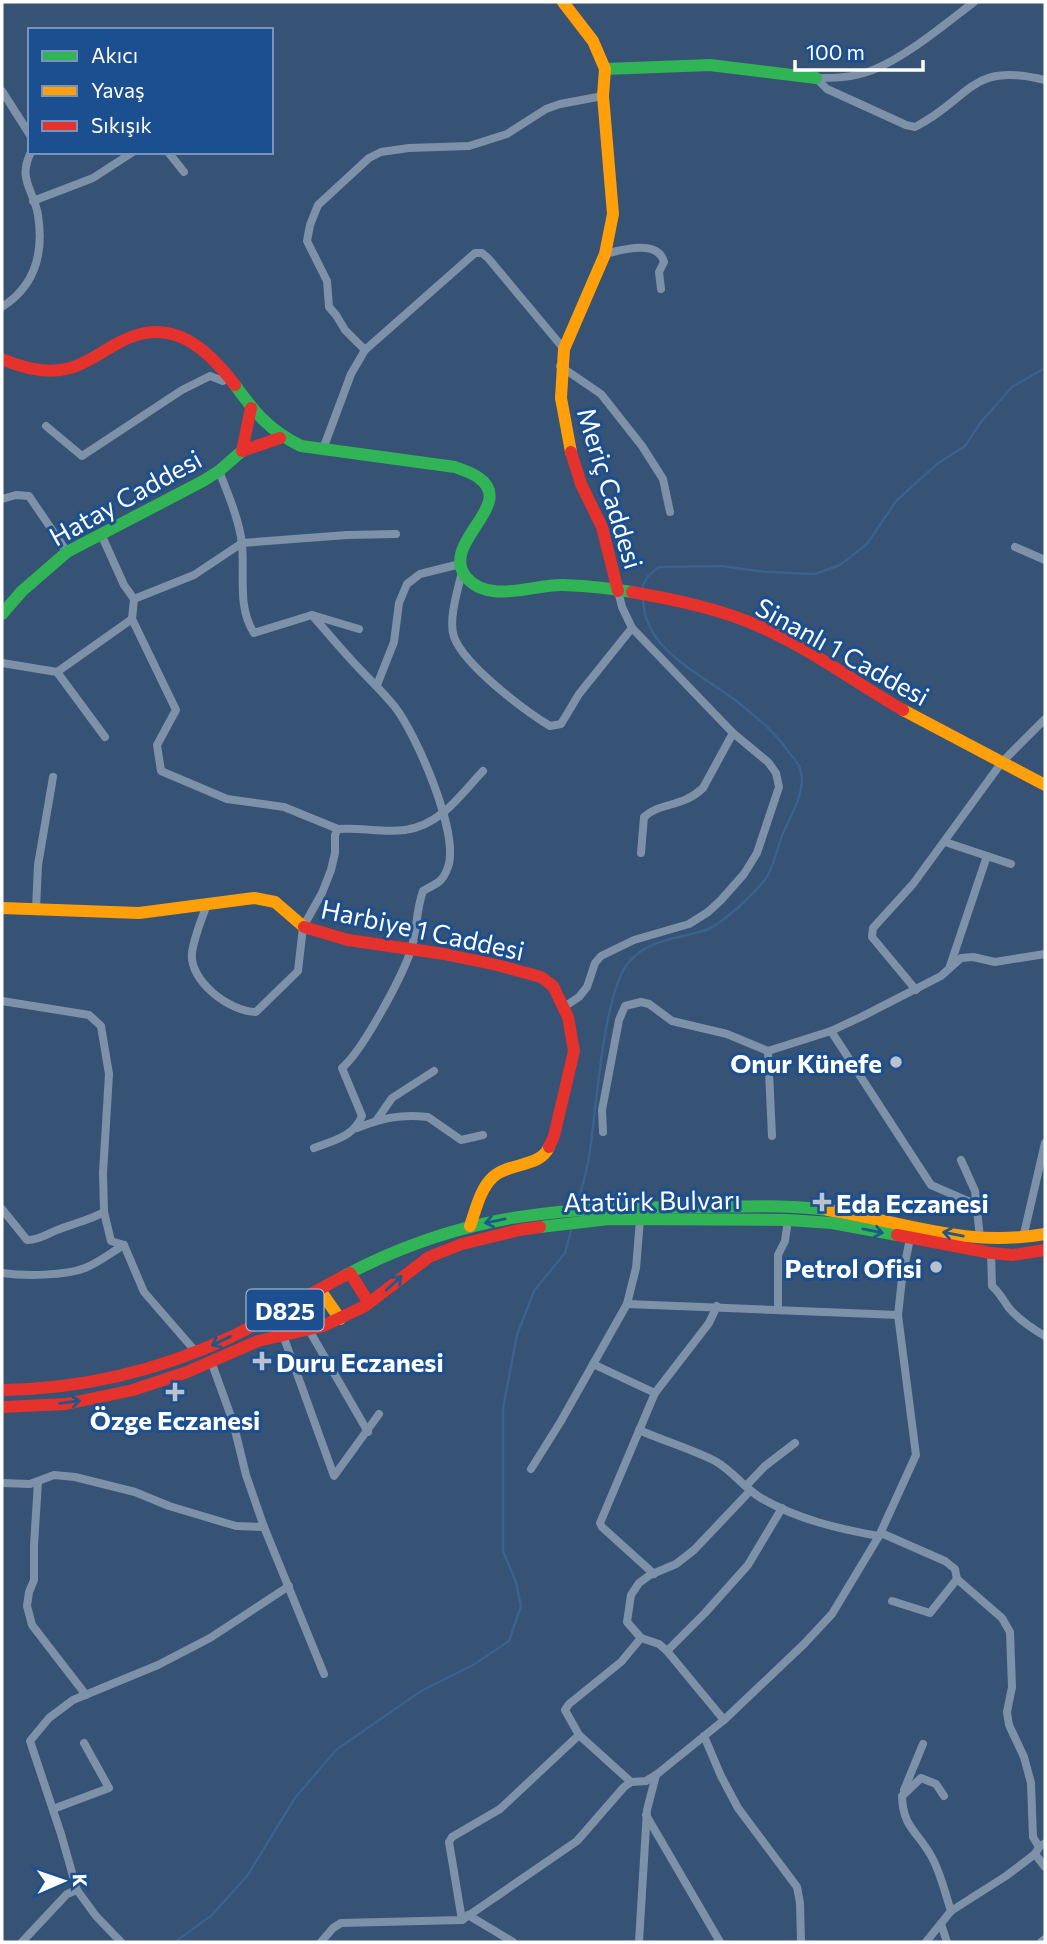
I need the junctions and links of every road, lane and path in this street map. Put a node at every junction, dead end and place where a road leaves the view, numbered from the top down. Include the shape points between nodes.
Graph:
1 (563, 2) edge
2 (974, 2) edge
3 (605, 69) junction
4 (816, 78) junction
5 (1045, 80) edge
6 (2, 90) edge
7 (603, 96) junction
8 (28, 132) edge
9 (30, 154) edge
10 (131, 154) edge
11 (170, 154) edge
12 (184, 172) dead end
13 (33, 201) junction
14 (605, 254) junction
15 (661, 289) dead end
16 (2, 307) edge
17 (564, 349) junction
18 (365, 350) junction
19 (2, 359) edge
20 (560, 366) junction
21 (231, 377) junction
22 (251, 408) junction
23 (46, 426) dead end
24 (280, 438) junction
25 (323, 449) junction
26 (242, 451) junction
27 (219, 471) junction
28 (2, 499) edge
29 (670, 512) dead end
30 (102, 534) junction
31 (396, 534) dead end
32 (242, 543) junction
33 (1015, 547) dead end
34 (67, 551) junction
35 (1045, 560) edge
36 (461, 568) junction
37 (624, 591) junction
38 (134, 599) junction
39 (2, 614) edge
40 (312, 615) junction
41 (132, 619) junction
42 (632, 628) junction
43 (359, 629) dead end
44 (2, 663) edge
45 (57, 672) junction
46 (377, 685) junction
47 (1045, 719) edge
48 (733, 733) junction
49 (105, 737) dead end
50 (1002, 762) junction
51 (483, 771) dead end
52 (53, 777) dead end
53 (1045, 785) edge
54 (444, 814) junction
55 (338, 829) junction
56 (945, 842) junction
57 (642, 853) dead end
58 (987, 856) junction
59 (1011, 864) dead end
60 (207, 904) junction
61 (2, 908) edge
62 (36, 909) junction
63 (303, 927) junction
64 (411, 949) junction
65 (1045, 954) edge
66 (948, 969) junction
67 (916, 990) junction
68 (2, 1001) edge
69 (564, 1007) junction
70 (831, 1031) junction
71 (768, 1051) junction
72 (434, 1071) dead end
73 (376, 1121) junction
74 (356, 1128) junction
75 (603, 1132) dead end
76 (483, 1135) dead end
77 (772, 1136) dead end
78 (1045, 1145) edge
79 (314, 1148) dead end
80 (961, 1160) dead end
81 (977, 1205) junction
82 (2, 1209) edge
83 (104, 1212) junction
84 (609, 1213) junction
85 (563, 1217) junction
86 (640, 1220) junction
87 (788, 1220) junction
88 (470, 1226) junction
89 (1045, 1234) edge
90 (918, 1236) junction
91 (980, 1238) junction
92 (1023, 1238) junction
93 (124, 1245) junction
94 (1045, 1250) edge
95 (990, 1253) junction
96 (2, 1273) edge
97 (350, 1273) junction
98 (320, 1290) junction
99 (369, 1303) junction
100 (627, 1304) junction
101 (717, 1306) junction
102 (778, 1310) junction
103 (898, 1315) junction
104 (340, 1319) junction
105 (309, 1330) junction
106 (283, 1335) junction
107 (1045, 1336) edge
108 (196, 1352) junction
109 (211, 1362) junction
110 (593, 1364) junction
111 (2, 1390) edge
112 (655, 1394) junction
113 (2, 1407) edge
114 (379, 1414) dead end
115 (639, 1430) junction
116 (368, 1432) junction
117 (795, 1443) dead end
118 (531, 1469) dead end
119 (38, 1482) junction
120 (2, 1483) edge
121 (748, 1488) junction
122 (782, 1508) junction
123 (264, 1527) junction
124 (880, 1535) junction
125 (654, 1574) junction
126 (957, 1579) junction
127 (289, 1586) junction
128 (892, 1601) dead end
129 (641, 1638) junction
130 (667, 1651) junction
131 (324, 1674) dead end
132 (86, 1695) junction
133 (724, 1720) junction
134 (579, 1735) junction
135 (704, 1736) junction
136 (84, 1743) dead end
137 (923, 1744) dead end
138 (656, 1775) junction
139 (631, 1782) junction
140 (902, 1796) junction
141 (944, 1796) dead end
142 (53, 1809) junction
143 (646, 1815) junction
144 (1040, 1848) edge
145 (1045, 1867) edge
146 (77, 1890) junction
147 (951, 1911) junction
148 (465, 1918) junction
149 (941, 1924) junction
150 (323, 1941) edge
151 (22, 1942) edge
152 (121, 1942) edge
153 (513, 1942) edge
154 (639, 1942) edge
155 (720, 1942) edge
156 (801, 1942) edge
157 (926, 1942) edge
158 (947, 1942) edge

1 - 3 main road, Meriç Caddesi via 593,41
2 - 4 street via 878,68 856,76
3 - 4 main road via 710,65
3 - 7 main road, Meriç Caddesi
4 - 5 street via 827,89 915,127 981,80 1013,74
6 - 8 street
7 - 14 main road, Meriç Caddesi via 613,205
7 - 18 street via 546,109 508,134 469,146 381,152 318,205 307,241 327,281 329,307
9 - 13 street via 24,173
10 - 13 street via 93,178
11 - 12 street
13 - 16 street via 40,254 29,281
14 - 15 street via 652,249 664,262 659,272
14 - 17 main road, Meriç Caddesi
17 - 18 street via 488,258 475,253
17 - 20 main road, Meriç Caddesi
18 - 25 street via 351,374
19 - 21 main road via 41,369 69,369 128,337 160,331 196,346
20 - 29 street via 601,394 642,446 663,479
20 - 37 main road, Meriç Caddesi via 571,451
21 - 22 main road
21 - 23 street via 223,381 210,376 182,390 82,456
22 - 24 main road
22 - 26 main road
24 - 25 main road
24 - 26 main road, Hatay Caddesi
25 - 36 main road via 455,467 482,480 490,495 488,509 461,549
26 - 27 main road, Hatay Caddesi
27 - 30 main road, Hatay Caddesi
27 - 32 street
28 - 34 street via 29,496
30 - 34 main road, Hatay Caddesi
30 - 38 street
31 - 32 street
32 - 38 street via 194,575
32 - 40 street via 247,623 254,633
33 - 35 street
34 - 39 main road, Hatay Caddesi
36 - 37 main road, Sinanlı 1 Caddesi via 474,584 493,591 549,585
36 - 42 street via 453,635 462,650 513,700 550,726 561,724
36 - 46 street via 420,574 407,584 399,603 394,642
37 - 42 street via 622,607
37 - 50 main road, Sinanlı 1 Caddesi via 722,613 774,633 903,711
38 - 41 street
40 - 43 street
40 - 46 street
41 - 45 street
41 - 55 street via 176,710 157,745 161,771 227,799 284,807
42 - 48 street
44 - 45 street
45 - 49 street
46 - 54 street via 409,728
47 - 50 street
48 - 57 street via 695,795 644,817
48 - 69 street via 768,762 779,782 757,853 708,912 689,924 634,940 601,956 587,987
50 - 53 main road, Sinanlı 1 Caddesi
50 - 56 street
51 - 54 street
52 - 62 street via 38,865
54 - 55 street via 405,830
54 - 64 street via 450,860 435,886 423,891
55 - 63 street via 331,870
56 - 58 street
56 - 67 street via 872,932
58 - 59 street
58 - 66 street
60 - 62 main road, Harbiye 1 Caddesi via 120,914
60 - 63 main road, Harbiye 1 Caddesi via 267,899 283,907
60 - 63 street via 192,952 194,971 222,999 248,1012 261,1009 298,971
61 - 62 main road, Harbiye 1 Caddesi
63 - 64 main road, Harbiye 1 Caddesi via 348,940
64 - 69 main road, Harbiye 1 Caddesi via 541,977 553,986
64 - 74 street via 367,1036 342,1068 362,1116
65 - 66 street via 995,962 961,958
66 - 67 street
67 - 70 street
68 - 83 street via 89,1014 102,1026 109,1074
69 - 88 main road, Harbiye 1 Caddesi via 574,1051 550,1148 539,1159 493,1177 480,1196
70 - 71 street
70 - 81 street via 931,1185
71 - 75 street via 727,1034 671,1021 649,1004 625,1006 602,1110
71 - 77 street
72 - 73 street via 392,1098
73 - 74 street
73 - 76 street via 428,1118 461,1140
74 - 79 street
78 - 92 street
80 - 81 street via 972,1180
81 - 91 street
82 - 83 street via 27,1240
83 - 93 street via 111,1241
84 - 85 main road, Atatürk Bulvarı / D825
84 - 86 main road, Atatürk Bulvarı / D825
84 - 90 main road, Atatürk Bulvarı / D825 via 817,1209
85 -> 88 main road, Atatürk Bulvarı / D825 via 514,1217
99 -> 85 main road, Atatürk Bulvarı via 429,1256
86 - 87 main road, Atatürk Bulvarı / D825
86 - 100 street
87 -> 90 main road, Atatürk Bulvarı / D825
87 - 102 street via 778,1255
88 - 97 main road, Atatürk Bulvarı / D825
89 - 92 main road, Atatürk Bulvarı / D825
91 -> 90 main road, Atatürk Bulvarı / D825
90 - 95 main road, Atatürk Bulvarı / D825
90 - 103 street via 902,1279
91 - 92 main road, Atatürk Bulvarı / D825
93 - 96 street via 85,1268
93 - 108 street via 144,1292
94 - 95 main road, Atatürk Bulvarı / D825
95 - 107 street via 992,1286 1028,1327
97 - 98 main road, Atatürk Bulvarı / D825
97 - 99 main road
98 - 104 main road
98 -> 108 main road, Atatürk Bulvarı / D825
99 - 104 main road, Atatürk Bulvarı
100 - 101 street
100 - 110 street
101 - 102 street
101 - 112 street
102 - 103 street
103 - 124 street via 916,1455
104 - 105 main road, Atatürk Bulvarı
105 - 106 main road, Atatürk Bulvarı
105 - 116 street
106 - 109 main road, Atatürk Bulvarı via 248,1344
106 - 116 street via 334,1476
108 - 111 main road, Atatürk Bulvarı / D825 via 108,1379
113 -> 109 main road, Atatürk Bulvarı via 102,1397
109 - 123 street
110 - 112 street
110 - 118 street
112 - 115 street
114 - 116 street
115 - 121 street via 714,1461
115 - 125 street via 600,1525
117 - 121 street via 765,1466
119 - 120 street
119 - 123 street via 54,1475 75,1477 236,1525
119 - 132 street via 34,1580 27,1606 33,1625
121 - 122 street
121 - 125 street via 694,1550
122 - 124 street via 831,1527
122 - 130 street via 748,1565
123 - 127 street
124 - 126 street via 944,1561
124 - 133 street via 832,1614
125 - 129 street via 639,1583 627,1608 627,1622
126 - 128 street via 930,1613
126 - 144 street via 1003,1618 1010,1632 1012,1686 1007,1712 1031,1783 1033,1837
127 - 131 street
127 - 132 street via 211,1638
129 - 130 street
129 - 134 street via 621,1662 565,1710
130 - 133 street
132 - 142 street via 49,1718 30,1741
133 - 135 street
134 - 139 street
134 - 148 street via 500,1809 449,1842
135 - 138 street
135 - 156 street via 738,1808 797,1887
136 - 142 street via 109,1788
137 - 140 street
138 - 139 street
138 - 143 street
139 - 148 street via 577,1841
140 - 141 street via 921,1778 936,1784
140 - 147 street via 902,1813 932,1856
142 - 146 street
143 - 154 street
143 - 155 street
144 - 145 street
144 - 147 street
146 - 151 street via 67,1894
146 - 152 street
147 - 149 street
148 - 150 street via 341,1923
148 - 153 street
149 - 157 street
149 - 158 street

